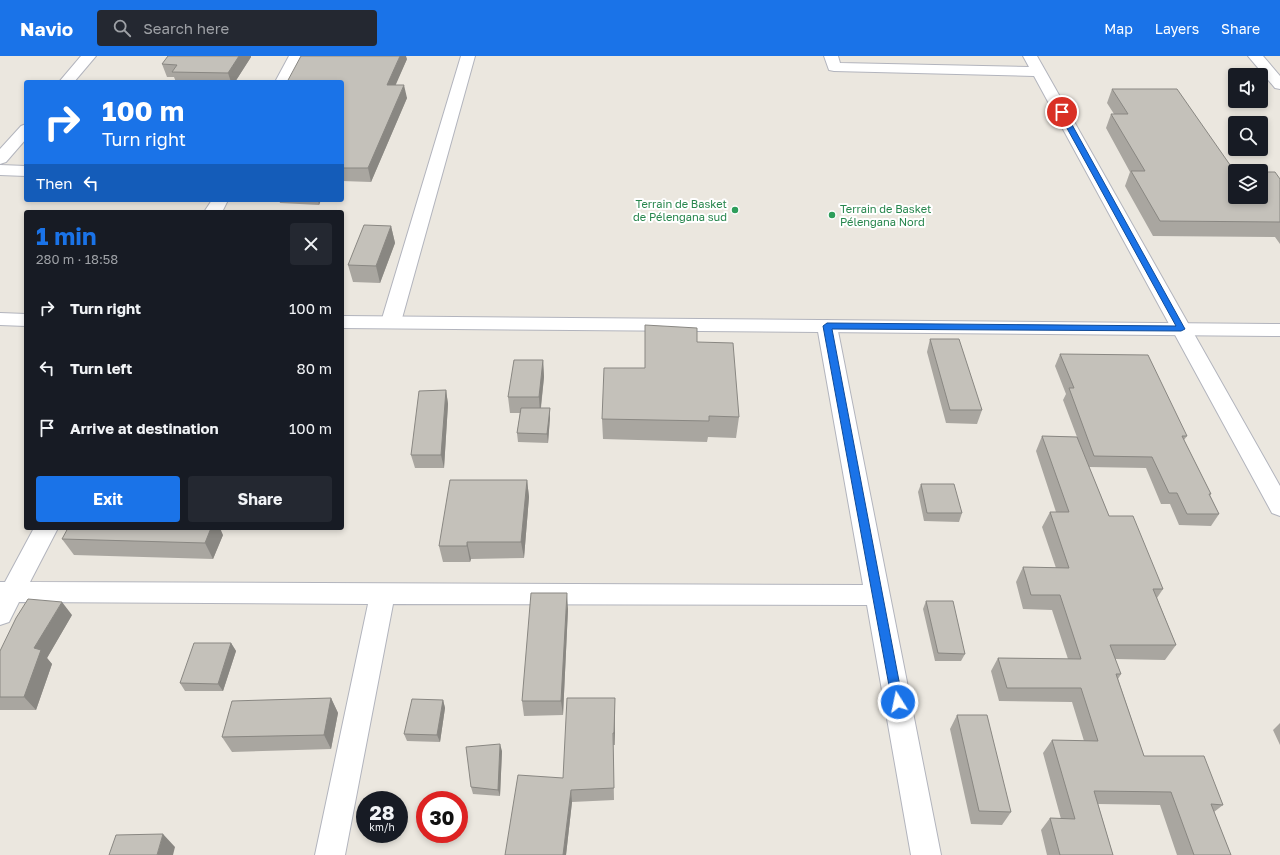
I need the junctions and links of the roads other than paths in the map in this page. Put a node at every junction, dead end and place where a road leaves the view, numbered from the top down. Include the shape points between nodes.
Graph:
1 (89, 56) edge
2 (296, 56) edge
3 (468, 56) edge
4 (831, 56) edge
5 (1255, 56) edge
6 (1034, 64) edge
7 (68, 80) edge
8 (283, 80) edge
9 (1280, 85) edge
10 (24, 131) edge
11 (0, 159) edge
12 (0, 170) edge
13 (24, 171) edge
14 (0, 319) edge
15 (24, 320) edge
16 (344, 322) edge
17 (391, 322) junction
18 (827, 326) junction
19 (1181, 329) junction
20 (1280, 330) edge
21 (1280, 507) edge
22 (45, 530) edge
23 (6, 593) edge
24 (382, 595) junction
25 (878, 595) junction
26 (0, 614) edge
27 (330, 855) edge
28 (926, 855) edge

1 - 7 street
2 - 8 street
3 - 17 street
4 - 6 street via 834,67
5 - 9 street
6 - 19 street
10 - 11 street
12 - 13 street
14 - 15 street
16 - 17 street
17 - 18 street
18 - 19 street
18 - 25 street
19 - 20 street
19 - 21 street
22 - 23 street
23 - 24 street
23 - 26 street
24 - 25 street
24 - 27 street
25 - 28 street

